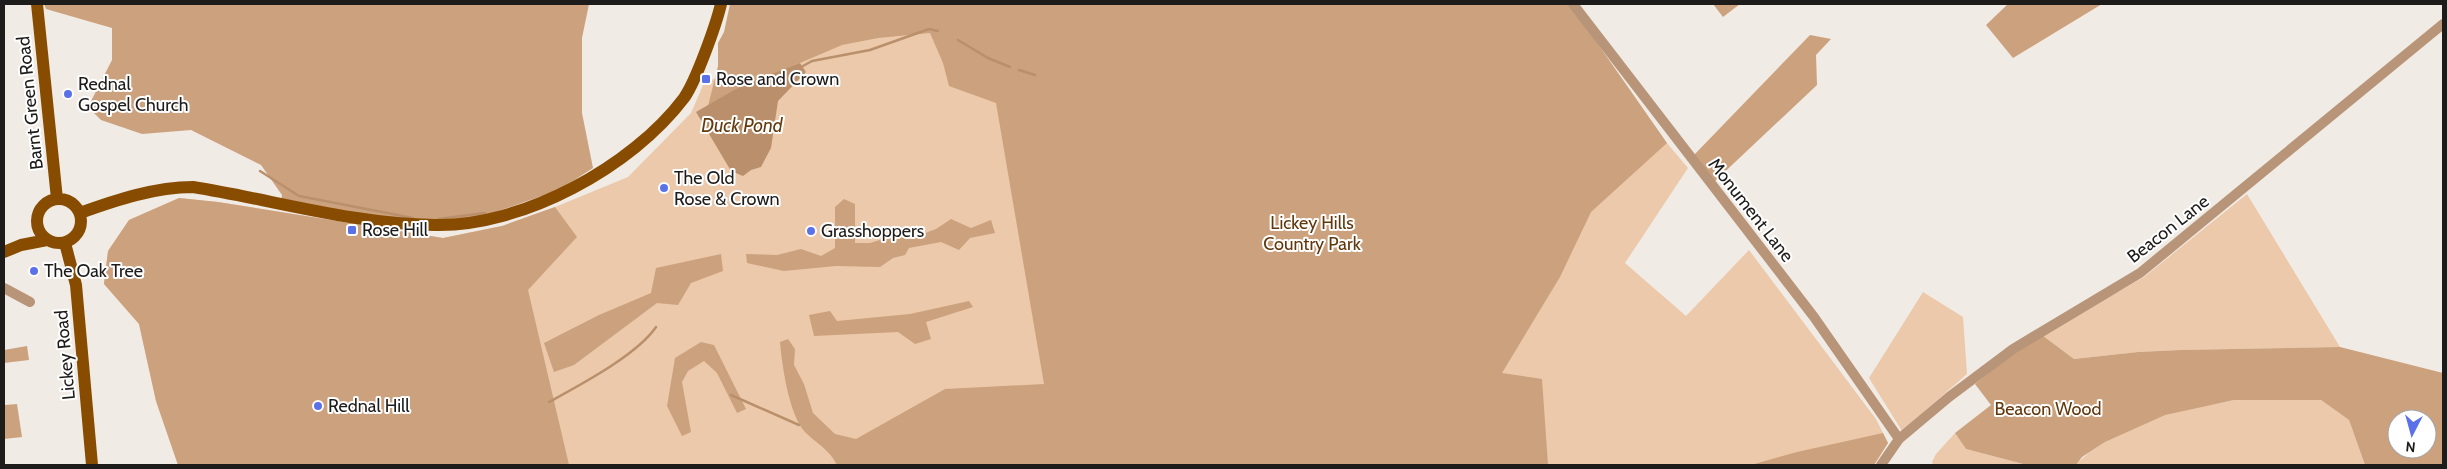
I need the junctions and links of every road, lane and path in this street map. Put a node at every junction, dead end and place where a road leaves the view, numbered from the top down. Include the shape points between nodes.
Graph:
1 (37, 4) edge
2 (721, 4) edge
3 (1573, 4) edge
4 (2443, 24) edge
5 (57, 199) junction
6 (80, 213) junction
7 (37, 225) junction
8 (47, 240) junction
9 (65, 242) junction
10 (20, 244) junction
11 (4, 252) edge
12 (4, 288) edge
13 (30, 302) dead end
14 (1899, 440) junction
15 (92, 465) edge
16 (1880, 465) edge

1 - 5 main road, Barnt Green Road
2 - 6 main road via 715,27 685,97 656,129 591,179 520,211 488,219 438,225 406,224 333,214 193,187 174,187
3 - 14 street, Monument Lane via 1814,317
4 - 14 street, Beacon Lane via 2140,273 2013,348
5 - 6 main road via 70,202
5 - 7 main road via 41,208
6 - 9 main road via 78,232
7 - 8 main road
7 - 10 main road
8 - 9 main road
8 - 10 main road
9 - 15 main road, Lickey Road via 76,285
10 - 11 main road
12 - 13 street
14 - 16 street, Beacon Lane

